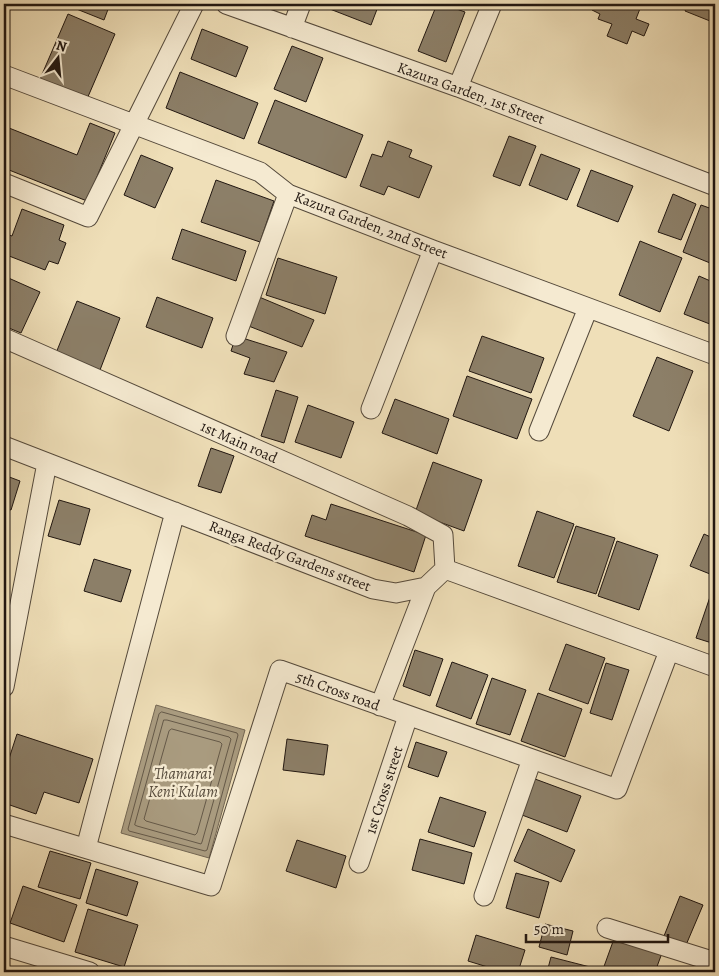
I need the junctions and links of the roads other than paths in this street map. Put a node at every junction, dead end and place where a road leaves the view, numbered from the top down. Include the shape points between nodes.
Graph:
1 (194, 4) edge
2 (226, 4) edge
3 (301, 4) edge
4 (492, 4) edge
5 (292, 28) junction
6 (4, 75) edge
7 (458, 87) junction
8 (134, 124) junction
9 (4, 183) edge
10 (715, 186) edge
11 (288, 194) junction
12 (433, 250) junction
13 (588, 308) junction
14 (236, 336) dead end
15 (4, 338) edge
16 (715, 355) edge
17 (371, 409) dead end
18 (539, 431) dead end
19 (4, 446) edge
20 (48, 463) junction
21 (176, 512) junction
22 (445, 569) junction
23 (426, 587) junction
24 (669, 651) junction
25 (715, 667) edge
26 (4, 687) edge
27 (380, 706) junction
28 (408, 716) junction
29 (532, 759) junction
30 (4, 824) edge
31 (86, 848) junction
32 (359, 864) dead end
33 (484, 896) dead end
34 (607, 928) dead end
35 (4, 946) edge
36 (714, 962) edge
37 (90, 972) edge

1 - 8 street
2 - 5 street, Kazura Garden, 1st Street
3 - 5 street
4 - 7 street
5 - 7 street, Kazura Garden, 1st Street
6 - 8 street, Kazura Garden, 2nd Street
7 - 10 street, Kazura Garden, 1st Street
8 - 9 street via 88,217
8 - 11 street, Kazura Garden, 2nd Street via 260,172
11 - 12 street, Kazura Garden, 2nd Street
11 - 14 street
12 - 13 street, Kazura Garden, 2nd Street
12 - 17 street
13 - 16 street, Kazura Garden, 2nd Street
13 - 18 street
15 - 22 street, 1st Main road via 408,516 443,535
19 - 20 street, Ranga Reddy Gardens street
20 - 21 street, Ranga Reddy Gardens street
20 - 26 street
21 - 23 street, Ranga Reddy Gardens street via 373,589 396,593
21 - 31 street
22 - 23 street
22 - 24 street
23 - 27 street
24 - 25 street
24 - 29 street, 5th Cross road via 617,790
27 - 28 street, 5th Cross road
27 - 31 street, 5th Cross road via 280,670 211,886
28 - 29 street, 5th Cross road
28 - 32 street, 1st Cross street
29 - 33 street
30 - 31 street, 5th Cross road
34 - 36 street
35 - 37 street

